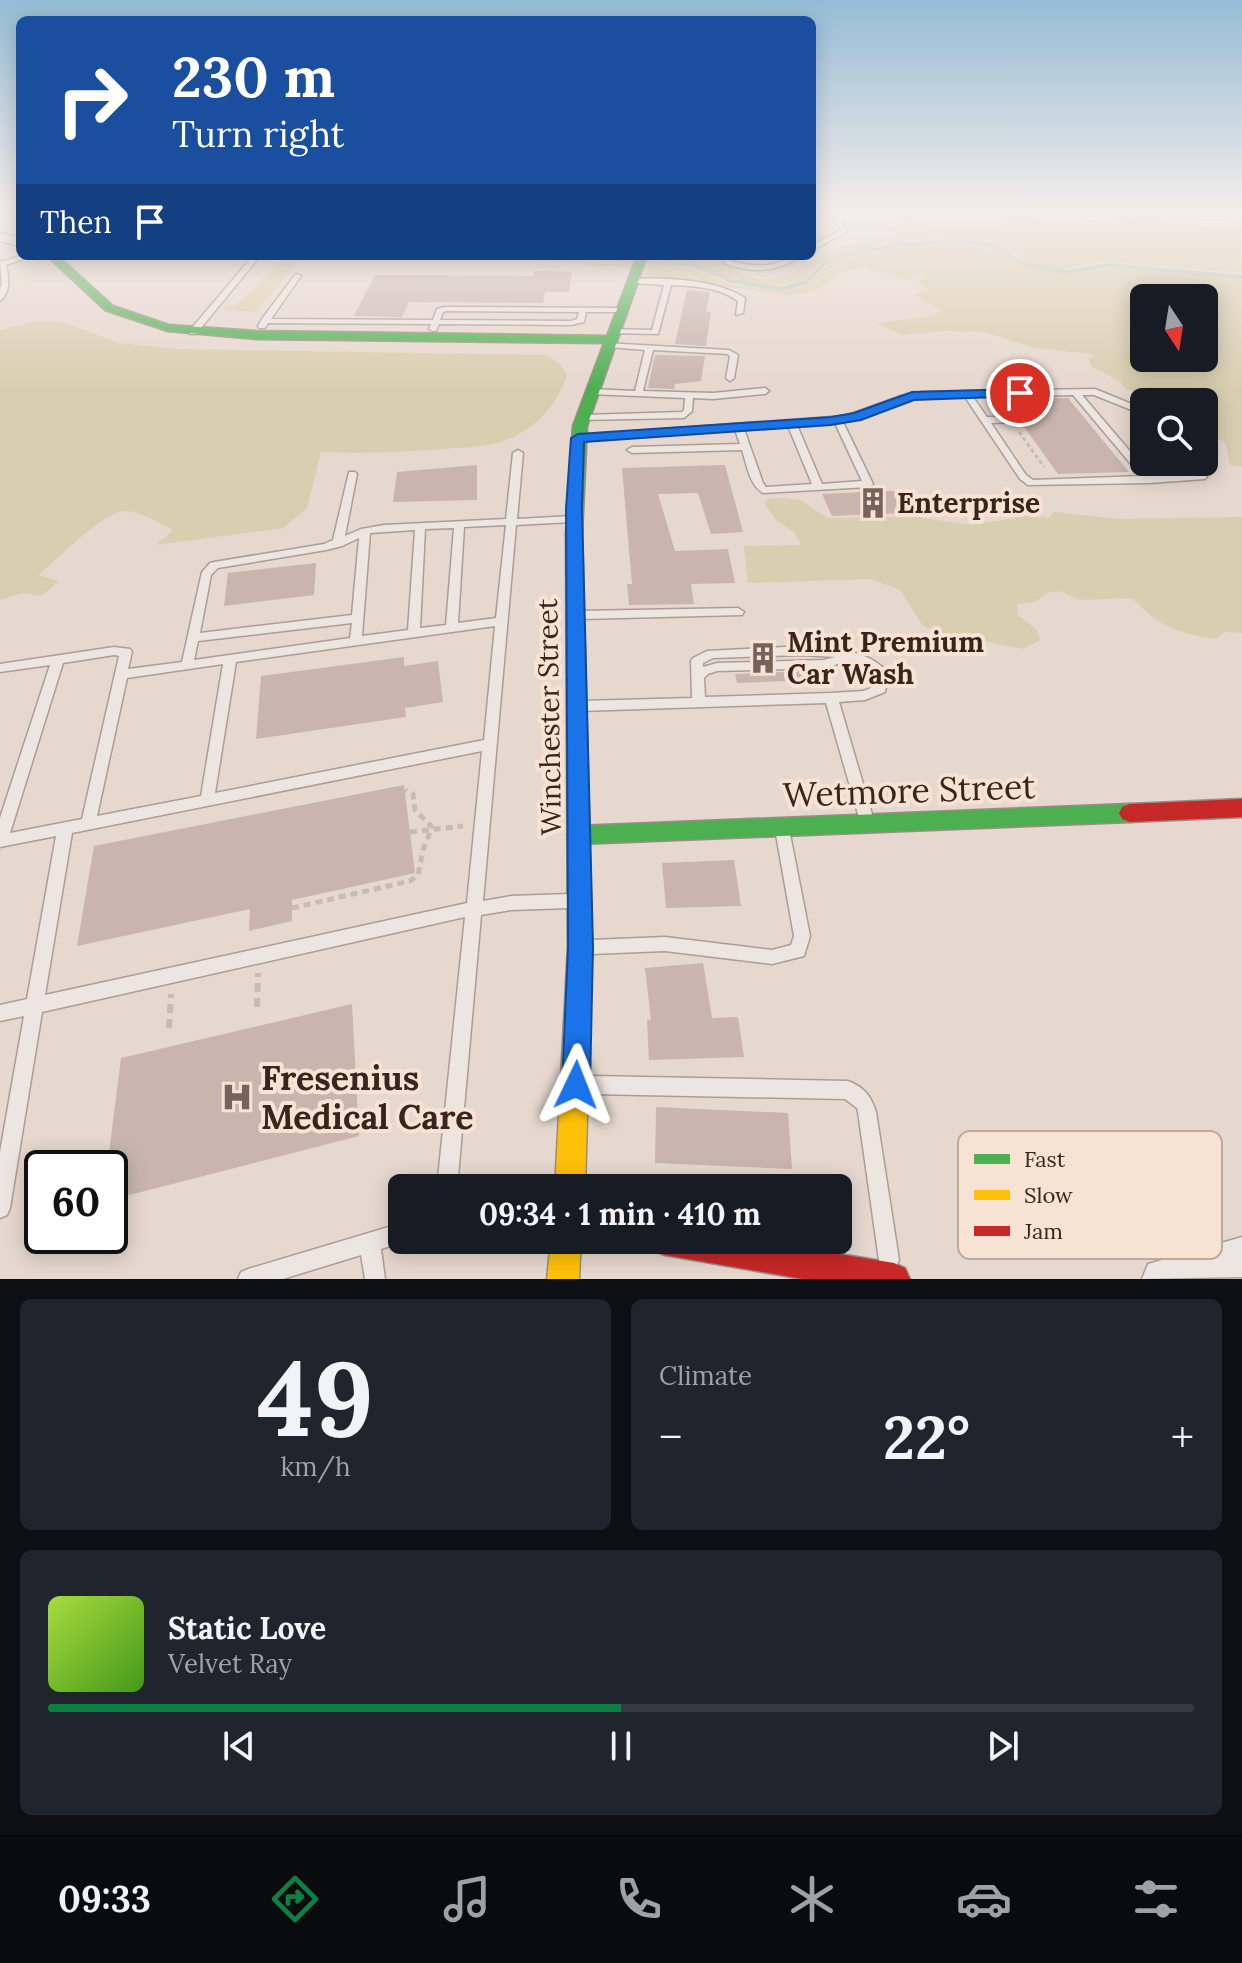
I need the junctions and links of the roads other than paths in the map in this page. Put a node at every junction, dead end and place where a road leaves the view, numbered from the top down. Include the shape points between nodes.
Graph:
1 (3, 271) edge
2 (72, 271) edge
3 (245, 271) edge
4 (637, 271) edge
5 (648, 271) edge
6 (297, 276) dead end
7 (668, 284) junction
8 (0, 299) edge
9 (498, 310) junction
10 (583, 310) junction
11 (621, 310) junction
12 (739, 313) dead end
13 (261, 328) junction
14 (433, 330) junction
15 (492, 330) junction
16 (193, 332) junction
17 (610, 339) junction
18 (650, 347) junction
19 (730, 378) dead end
20 (765, 391) dead end
21 (591, 392) junction
22 (1075, 392) junction
23 (638, 394) junction
24 (967, 394) junction
25 (689, 396) junction
26 (1130, 406) edge
27 (583, 418) junction
28 (1015, 419) road end
29 (838, 420) junction
30 (984, 420) junction
31 (792, 424) junction
32 (739, 427) junction
33 (578, 438) junction
34 (746, 447) junction
35 (632, 450) dead end
36 (518, 453) dead end
37 (352, 474) dead end
38 (1201, 476) edge
39 (1149, 480) junction
40 (819, 488) junction
41 (574, 519) junction
42 (511, 521) junction
43 (459, 524) junction
44 (420, 526) junction
45 (365, 531) junction
46 (338, 544) junction
47 (738, 612) dead end
48 (575, 616) junction
49 (358, 618) junction
50 (502, 621) junction
51 (452, 628) junction
52 (414, 633) junction
53 (192, 638) junction
54 (356, 642) junction
55 (58, 658) junction
56 (230, 659) junction
57 (187, 665) junction
58 (0, 668) edge
59 (123, 674) junction
60 (831, 698) junction
61 (699, 702) junction
62 (576, 706) junction
63 (491, 744) junction
64 (207, 800) junction
65 (1242, 808) edge
66 (88, 824) junction
67 (868, 824) junction
68 (782, 828) junction
69 (65, 829) junction
70 (578, 835) junction
71 (0, 841) edge
72 (580, 901) junction
73 (475, 908) junction
74 (580, 947) junction
75 (35, 1005) junction
76 (0, 1013) edge
77 (576, 1085) junction
78 (448, 1174) edge
79 (571, 1174) edge
80 (0, 1208) edge
81 (388, 1237) edge
82 (370, 1243) junction
83 (565, 1254) edge
84 (747, 1254) edge
85 (1242, 1257) edge
86 (248, 1279) edge
87 (375, 1279) edge
88 (563, 1279) edge
89 (893, 1279) edge
90 (1163, 1279) edge

1 - 8 lane via 6,283
2 - 16 street via 109,308 146,323
3 - 16 lane
4 - 11 street, Winchester Street
5 - 7 lane
6 - 13 lane
7 - 12 lane via 736,295 742,300
7 - 17 lane via 655,332
9 - 10 lane
9 - 14 lane via 442,310
9 - 15 lane
10 - 11 lane
10 - 15 lane via 575,323
11 - 17 street, Winchester Street
13 - 14 street
13 - 16 street
14 - 15 street
15 - 17 street
17 - 18 lane
17 - 21 street, Winchester Street
18 - 19 lane via 733,353
18 - 23 lane
20 - 25 lane
21 - 23 lane
21 - 27 street, Winchester Street
22 - 24 lane
22 - 26 lane via 1101,393
22 - 39 lane
23 - 25 lane
24 - 29 lane via 912,396
24 - 30 lane
25 - 27 lane via 684,415
27 - 33 street, Winchester Street
28 - 30 lane
29 - 31 lane
29 - 40 lane via 869,482
30 - 39 lane via 1026,481
31 - 32 lane
31 - 40 lane
32 - 33 lane
32 - 34 lane
33 - 41 street, Winchester Street
34 - 35 lane
34 - 40 lane via 763,490
36 - 42 lane
37 - 46 lane
38 - 39 lane
41 - 42 lane
41 - 48 street, Winchester Street
42 - 43 lane
42 - 50 lane
43 - 44 lane
43 - 51 lane
44 - 45 lane
44 - 52 lane
45 - 46 lane
45 - 49 lane
46 - 53 lane via 209,569
47 - 48 lane
48 - 62 street, Winchester Street
49 - 53 lane
49 - 54 lane
50 - 51 lane
50 - 63 lane
51 - 52 lane
52 - 54 lane
53 - 57 lane
54 - 56 lane
55 - 58 lane
55 - 59 lane via 122,651 127,657
55 - 71 lane
56 - 57 lane
56 - 64 lane
57 - 59 lane
59 - 66 lane
60 - 61 lane
60 - 61 lane via 881,689 879,668 853,657 824,664 717,667 697,678
60 - 67 lane
61 - 62 lane
62 - 70 street, Winchester Street
63 - 64 lane
63 - 73 lane
64 - 66 lane
65 - 67 street, Wetmore Street
66 - 69 lane
67 - 68 street, Wetmore Street
68 - 70 street, Wetmore Street
68 - 74 lane via 802,936 798,951 772,957 665,944
69 - 71 lane
69 - 75 lane
70 - 72 street, Winchester Street
72 - 73 lane
72 - 74 street, Winchester Street
73 - 75 lane
73 - 78 lane
74 - 77 street, Winchester Street
75 - 76 lane
75 - 80 lane
77 - 79 street, Winchester Street
77 - 89 lane via 848,1090 857,1095 867,1112
81 - 82 lane
82 - 86 lane
82 - 87 lane
83 - 88 street
84 - 89 street
85 - 90 street

